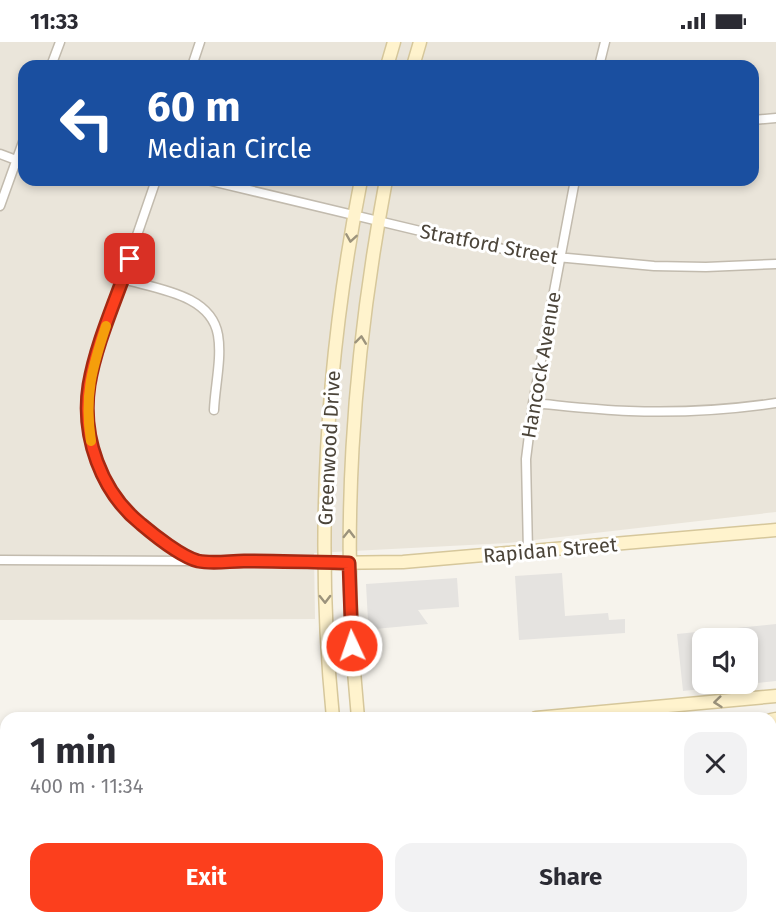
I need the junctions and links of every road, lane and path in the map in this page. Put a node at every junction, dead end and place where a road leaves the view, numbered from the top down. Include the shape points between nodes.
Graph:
1 (60, 42) edge
2 (200, 42) edge
3 (394, 42) edge
4 (420, 42) edge
5 (604, 42) edge
6 (53, 60) edge
7 (194, 60) edge
8 (389, 60) edge
9 (415, 60) edge
10 (600, 60) edge
11 (776, 118) edge
12 (759, 119) edge
13 (0, 154) edge
14 (18, 161) edge
15 (18, 166) edge
16 (154, 186) edge
17 (232, 186) edge
18 (360, 186) edge
19 (385, 186) edge
20 (574, 186) edge
21 (0, 206) edge
22 (354, 215) junction
23 (378, 221) junction
24 (560, 258) junction
25 (776, 264) edge
26 (123, 279) junction
27 (533, 403) junction
28 (776, 403) edge
29 (214, 410) dead end
30 (776, 530) edge
31 (528, 552) junction
32 (0, 560) edge
33 (198, 561) junction
34 (324, 563) junction
35 (349, 563) junction
36 (776, 696) edge
37 (332, 712) edge
38 (357, 712) edge
39 (601, 712) edge

1 - 6 street
2 - 7 street
3 - 8 main road
4 - 9 main road
5 - 10 street
11 - 12 street
13 - 14 street
15 - 21 street
16 - 26 street
17 - 22 street, Stratford Street
18 - 22 main road, Greenwood Drive
19 - 23 main road, Greenwood Drive
20 - 24 street, Hancock Avenue
22 - 23 street, Stratford Street
22 -> 34 main road, Greenwood Drive via 332,375
23 - 24 street, Stratford Street
35 -> 23 main road, Greenwood Drive via 357,377
24 - 25 street, Stratford Street via 654,266
24 - 27 street, Hancock Avenue
26 - 29 street via 192,300 210,315 219,345
26 - 33 street via 89,385 92,442 103,474 135,520
27 - 28 street via 673,412
27 - 31 street, Hancock Avenue via 526,459
30 - 31 main road, Rapidan Street
31 - 35 main road, Rapidan Street
32 - 33 street
33 - 34 street
34 - 35 main road, Rapidan Street
34 -> 37 main road, Greenwood Drive
35 - 38 main road, Greenwood Drive
36 -> 39 main road

